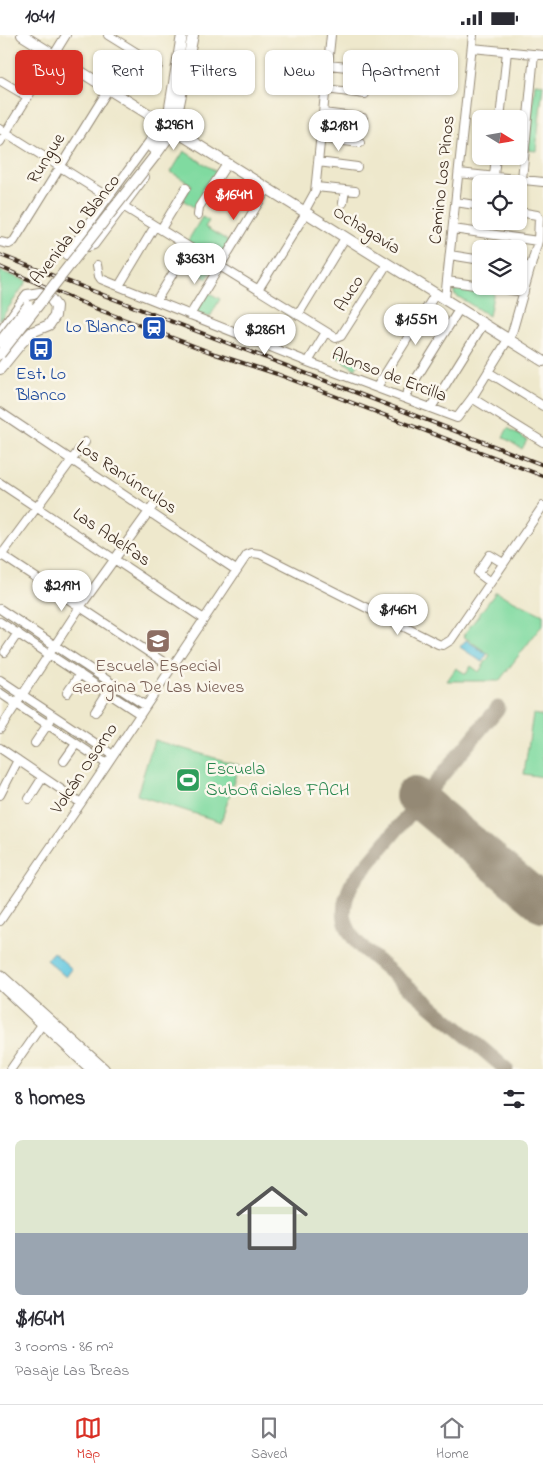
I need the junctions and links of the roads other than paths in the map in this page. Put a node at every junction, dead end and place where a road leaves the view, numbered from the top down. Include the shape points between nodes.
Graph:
1 (22, 35) edge
2 (66, 35) edge
3 (182, 35) edge
4 (193, 35) edge
5 (331, 35) edge
6 (473, 35) edge
7 (114, 36) edge
8 (472, 48) junction
9 (46, 50) edge
10 (57, 50) edge
11 (132, 50) edge
12 (330, 50) edge
13 (507, 51) junction
14 (534, 54) junction
15 (543, 55) edge
16 (1, 81) edge
17 (110, 95) edge
18 (116, 95) edge
19 (325, 95) edge
20 (28, 97) joint
21 (501, 110) edge
22 (323, 113) junction
23 (363, 118) dead end
24 (3, 131) edge
25 (167, 131) junction
26 (321, 138) junction
27 (0, 142) edge
28 (360, 143) dead end
29 (151, 155) junction
30 (318, 162) junction
31 (227, 164) junction
32 (60, 166) junction
33 (357, 167) dead end
34 (459, 173) junction
35 (476, 175) edge
36 (522, 175) edge
37 (527, 180) edge
38 (543, 182) edge
39 (316, 187) junction
40 (186, 188) dead end
41 (267, 189) junction
42 (345, 190) junction
43 (355, 191) dead end
44 (108, 197) junction
45 (456, 202) junction
46 (343, 203) dead end
47 (472, 205) edge
48 (123, 206) junction
49 (305, 212) junction
50 (527, 213) edge
51 (198, 215) dead end
52 (158, 228) junction
53 (453, 229) junction
54 (345, 237) junction
55 (78, 238) junction
56 (538, 241) junction
57 (0, 242) edge
58 (188, 247) junction
59 (66, 255) dead end
60 (450, 255) junction
61 (472, 259) edge
62 (387, 263) junction
63 (97, 265) dead end
64 (219, 266) junction
65 (527, 266) edge
66 (531, 267) junction
67 (447, 281) junction
68 (527, 281) edge
69 (472, 284) edge
70 (119, 286) junction
71 (258, 290) junction
72 (523, 295) edge
73 (441, 296) junction
74 (156, 301) junction
75 (460, 309) junction
76 (190, 315) junction
77 (298, 315) junction
78 (484, 323) junction
79 (326, 332) junction
80 (0, 335) edge
81 (509, 339) junction
82 (0, 342) edge
83 (0, 354) edge
84 (543, 361) edge
85 (308, 362) junction
86 (0, 369) edge
87 (488, 372) junction
88 (377, 387) junction
89 (404, 398) junction
90 (472, 399) junction
91 (543, 406) edge
92 (431, 408) junction
93 (0, 412) edge
94 (85, 442) dead end
95 (543, 442) edge
96 (72, 460) junction
97 (0, 483) edge
98 (158, 499) dead end
99 (37, 507) junction
100 (543, 507) edge
101 (149, 512) junction
102 (1, 555) edge
103 (115, 559) junction
104 (503, 563) junction
105 (236, 570) junction
106 (490, 582) junction
107 (80, 607) junction
108 (0, 609) edge
109 (204, 619) junction
110 (0, 622) edge
111 (18, 633) junction
112 (54, 645) junction
113 (5, 652) dead end
114 (48, 653) junction
115 (171, 667) junction
116 (80, 675) junction
117 (0, 679) edge
118 (0, 693) edge
119 (68, 693) dead end
120 (108, 693) junction
121 (22, 694) junction
122 (16, 703) junction
123 (146, 706) junction
124 (96, 712) dead end
125 (140, 714) junction
126 (54, 715) junction
127 (48, 725) junction
128 (0, 729) edge
129 (35, 743) dead end
130 (76, 743) junction
131 (0, 748) edge
132 (113, 755) junction
133 (64, 761) dead end
134 (17, 762) junction
135 (107, 764) junction
136 (42, 779) junction
137 (0, 795) edge
138 (29, 799) dead end
139 (81, 803) junction
140 (0, 921) edge
141 (0, 975) edge
142 (0, 984) edge
143 (43, 1023) junction
144 (11, 1069) edge
145 (90, 1069) edge
146 (104, 1069) edge

1 - 9 main road, Ochagavía
2 - 10 street
3 - 25 main road, Avenida Lo Blanco
4 - 25 main road, Avenida Lo Blanco via 178,112
5 - 12 street
6 - 8 street, Camino Los Pinos
7 - 11 street
8 - 13 street
8 - 34 street, Camino Los Pinos
13 - 14 street
13 - 21 street
14 - 15 street
14 - 36 street
16 - 20 street
17 - 32 street, Rungue
18 - 25 main road, Ochagavía
19 - 22 street
20 - 24 street
22 - 23 street
22 - 26 street
24 - 27 street
24 - 32 street
25 - 29 main road, Avenida Lo Blanco
25 - 31 main road, Ochagavía
25 - 44 street via 154,135
25 - 48 street via 162,153
26 - 28 street
26 - 30 street
29 - 82 main road, Avenida Lo Blanco, bridge
29 - 83 main road, Avenida Lo Blanco, bridge
30 - 33 street
30 - 39 street
31 - 41 main road, Ochagavía
31 - 51 street via 199,207
32 - 44 street
32 - 57 street, Rungue via 15,239 11,243
34 - 35 street
34 - 45 street, Camino Los Pinos
37 - 38 street
39 - 42 street
39 - 49 street
40 - 52 street
41 - 49 main road, Ochagavía
41 - 64 street
42 - 43 street
42 - 46 street
44 - 55 street
45 - 47 street
45 - 53 street, Camino Los Pinos
48 - 52 street
48 - 55 street via 94,245 84,247
49 - 54 main road, Ochagavía
49 - 71 street
50 - 56 street via 539,218
52 - 58 street
52 - 70 street
53 - 56 street
53 - 60 street, Camino Los Pinos
54 - 62 main road, Ochagavía
54 - 77 street
55 - 59 street
56 - 66 street
58 - 64 street
58 - 74 street
60 - 61 street
60 - 67 street, Camino Los Pinos
62 - 73 main road, Ochagavía
62 - 79 street, Auco via 341,336 338,338
63 - 70 street, Alonso de Ercilla via 99,278
64 - 71 street
64 - 76 street
65 - 66 street
66 - 68 street
67 - 69 street
67 - 73 street, Camino Los Pinos
70 - 74 street, Alonso de Ercilla
71 - 77 street
72 - 81 street
73 - 75 main road, Ochagavía
73 - 88 street
74 - 76 street, Alonso de Ercilla
75 - 78 main road, Ochagavía
75 - 89 street
76 - 85 street, Alonso de Ercilla
77 - 79 street
78 - 81 main road, Ochagavía
78 - 92 street
79 - 85 street, Auco
80 - 86 main road via 28,295 43,293 55,303 55,316 49,325 37,329 21,343
81 - 84 main road, Ochagavía
81 - 87 street
85 - 88 street, Alonso de Ercilla
87 - 90 street
87 - 91 street
88 - 89 street, Alonso de Ercilla
89 - 92 street, Alonso de Ercilla
90 - 92 street, Alonso de Ercilla via 457,418
90 - 95 street
93 - 96 street, Los Ranúnculos
94 - 96 street
96 - 99 street
96 - 101 street, Los Ranúnculos
97 - 99 street, Las Adelfas
98 - 101 street
99 - 102 street
99 - 103 street, Las Adelfas
100 - 104 street
101 - 103 street
101 - 105 street, Los Ranúnculos
102 - 107 street
103 - 107 street
103 - 109 street, Las Adelfas
104 - 106 street
104 - 106 street via 490,555 478,573
105 - 106 street, Volcán Osorno via 245,557 252,553 260,554 442,645 450,641
105 - 109 street, Volcán Osorno
107 - 112 street
107 - 115 street
108 - 112 street
109 - 115 street, Volcán Osorno
110 - 111 street
111 - 113 street
111 - 114 street
112 - 114 street
112 - 123 street
114 - 116 street
114 - 121 street
115 - 123 street, Volcán Osorno
116 - 119 street
116 - 120 street
117 - 121 street
118 - 122 street
120 - 124 street
120 - 125 street
121 - 122 street
121 - 126 street
122 - 127 street
122 - 128 street
123 - 125 street, Volcán Osorno
125 - 132 street, Volcán Osorno
126 - 127 street
126 - 132 street
127 - 129 street
127 - 130 street
130 - 133 street
130 - 135 street
131 - 134 street
132 - 135 street, Volcán Osorno
134 - 136 street
134 - 137 street
135 - 139 street, Volcán Osorno
136 - 138 street
136 - 139 street
139 - 140 street, Volcán Osorno
141 - 146 main road
142 - 143 main road
143 - 144 street
143 - 145 main road

